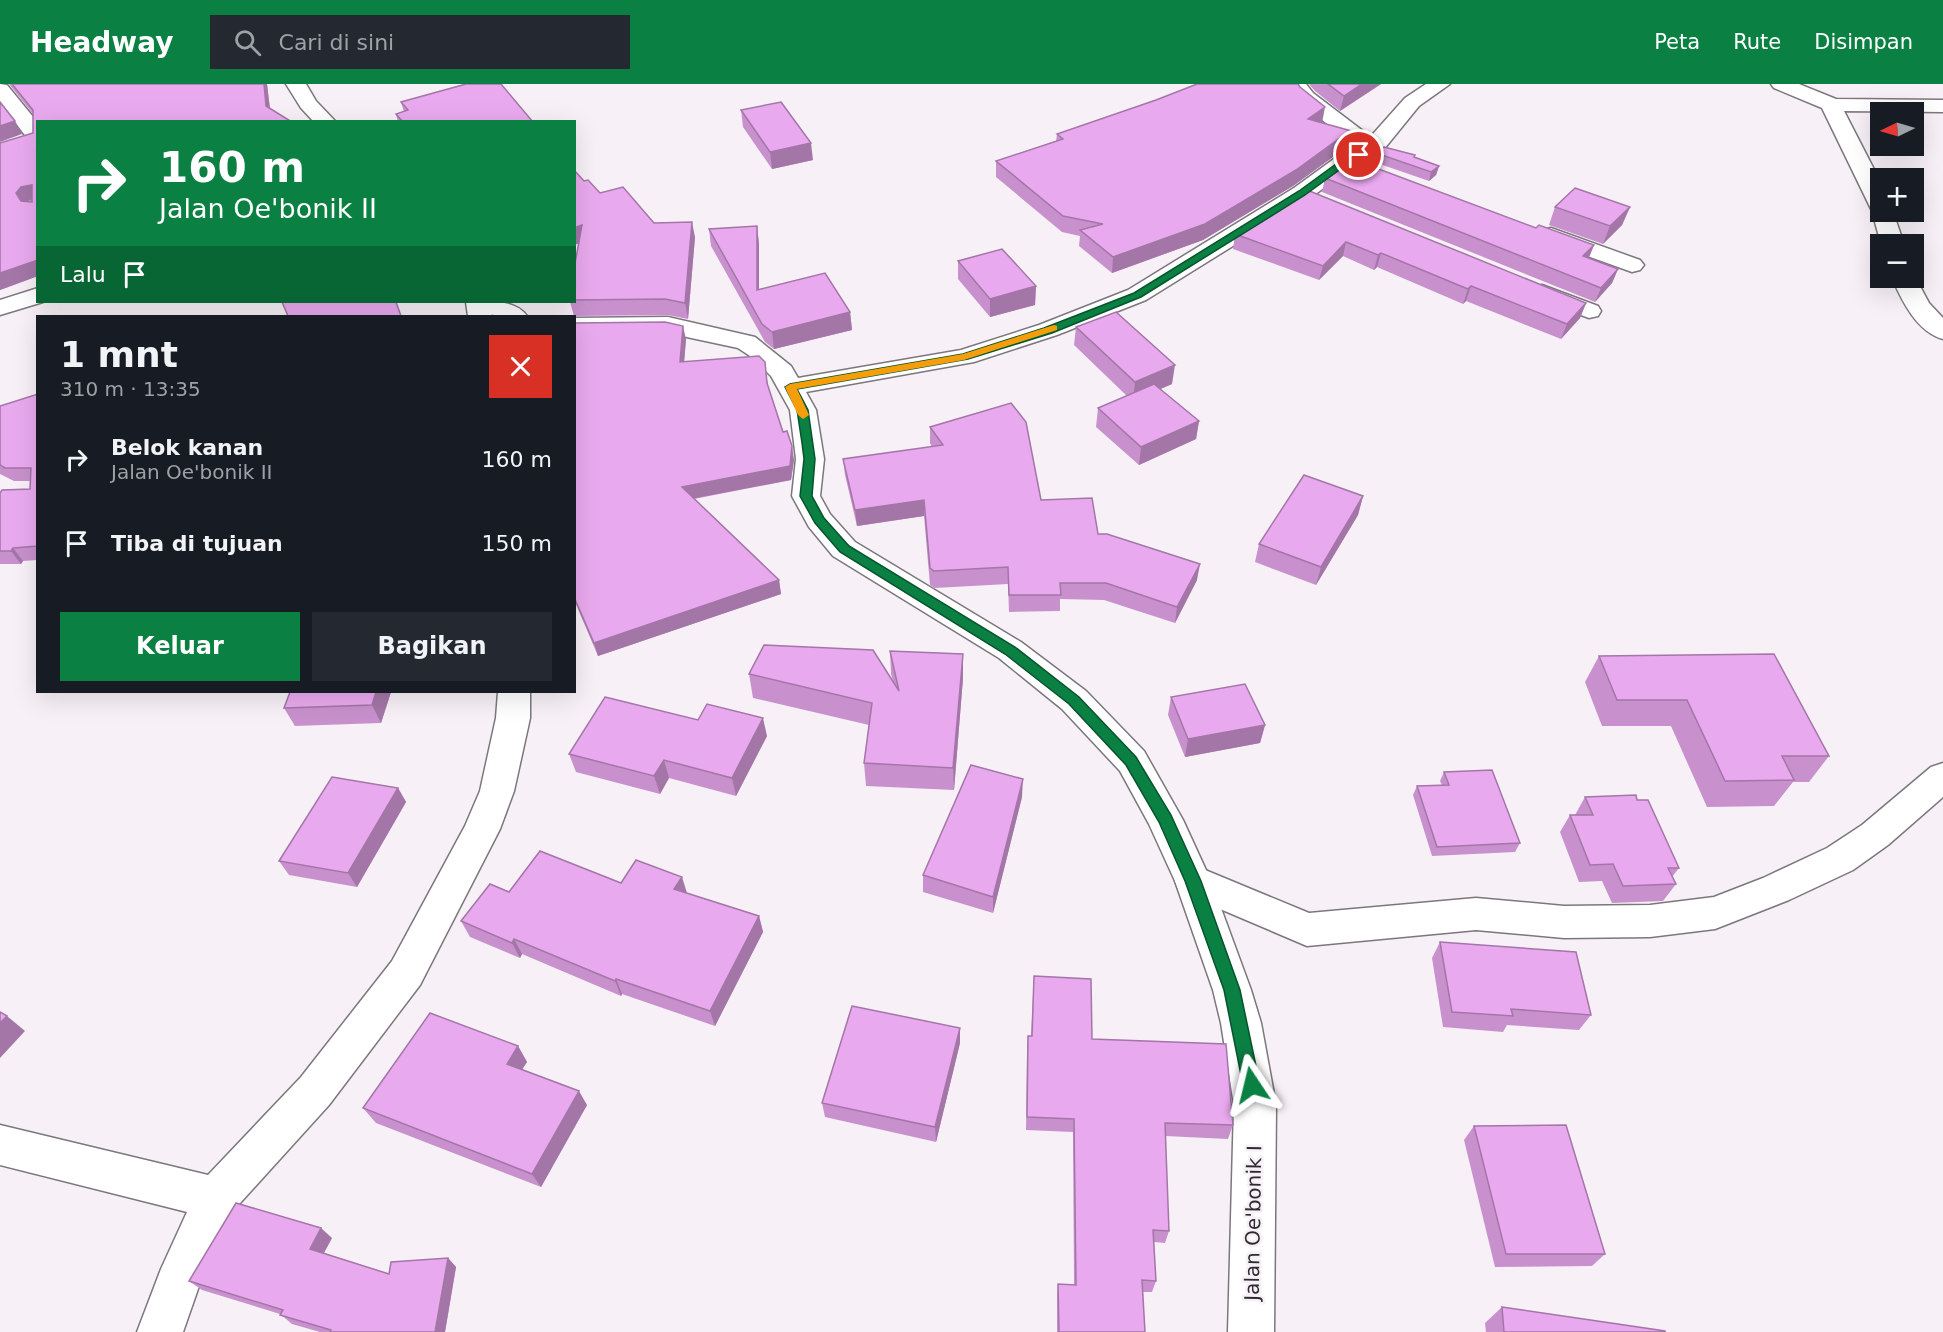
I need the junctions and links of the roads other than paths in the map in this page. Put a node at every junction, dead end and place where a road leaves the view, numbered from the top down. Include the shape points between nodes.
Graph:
1 (296, 84) edge
2 (1296, 84) edge
3 (1440, 84) edge
4 (1781, 84) edge
5 (0, 89) edge
6 (1833, 105) junction
7 (1943, 106) edge
8 (324, 120) edge
9 (31, 140) edge
10 (1372, 148) junction
11 (1346, 161) junction
12 (1379, 173) edge
13 (1870, 183) edge
14 (1533, 229) edge
15 (1632, 265) dead end
16 (1523, 284) edge
17 (1909, 288) edge
18 (36, 296) edge
19 (488, 303) edge
20 (0, 308) edge
21 (1589, 311) dead end
22 (512, 315) edge
23 (576, 326) edge
24 (1943, 331) edge
25 (790, 387) junction
26 (513, 693) edge
27 (1943, 777) edge
28 (1193, 881) junction
29 (0, 1145) edge
30 (216, 1198) junction
31 (160, 1332) edge
32 (1251, 1332) edge

1 - 8 street
2 - 10 street via 1306,97
3 - 10 street via 1412,102
4 - 6 street
5 - 9 street
6 - 7 street
6 - 13 street
10 - 11 street
11 - 12 street
11 - 25 street via 1313,198 1137,295 964,357
14 - 15 street
16 - 21 street
17 - 24 street via 1924,315
18 - 20 street
19 - 22 street
23 - 25 street, Jalan Oe'bonik I via 668,325 746,342 782,372
25 - 28 street, Jalan Oe'bonik I via 803,410 810,459 806,496 819,520 844,549 1010,650 1074,700 1131,761 1165,820
26 - 30 street via 513,718 497,791 482,829 406,973 315,1091
27 - 28 street via 1875,835 1840,859 1715,913 1650,921 1575,922 1476,914 1308,930
28 - 32 street, Jalan Oe'bonik I via 1232,990 1255,1105
29 - 30 street
30 - 31 street

